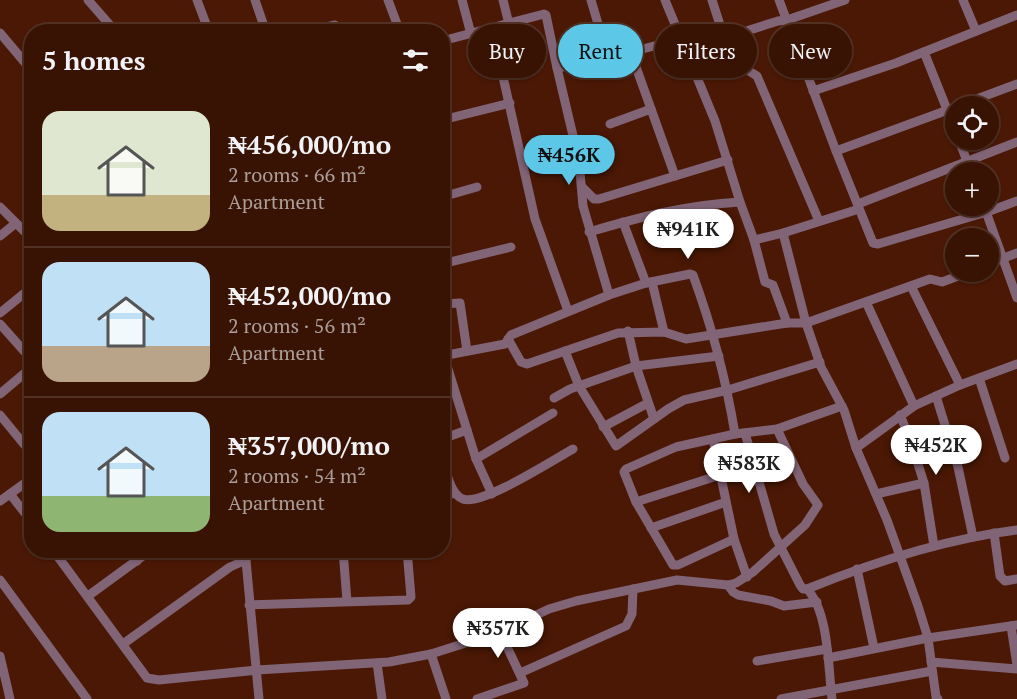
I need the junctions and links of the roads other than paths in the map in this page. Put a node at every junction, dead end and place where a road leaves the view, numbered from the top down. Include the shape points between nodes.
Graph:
1 (88, 0) edge
2 (200, 0) edge
3 (255, 0) edge
4 (388, 0) edge
5 (462, 0) edge
6 (502, 0) edge
7 (591, 0) edge
8 (665, 0) edge
9 (712, 0) edge
10 (779, 0) edge
11 (845, 0) edge
12 (963, 0) edge
13 (1017, 15) edge
14 (787, 20) junction
15 (109, 24) edge
16 (207, 24) edge
17 (263, 24) edge
18 (397, 24) edge
19 (468, 24) edge
20 (508, 24) joint
21 (598, 24) edge
22 (675, 24) edge
23 (720, 24) edge
24 (757, 28) edge
25 (976, 31) junction
26 (0, 33) edge
27 (468, 35) edge
28 (450, 39) edge
29 (924, 52) junction
30 (24, 62) edge
31 (557, 69) joint
32 (757, 76) edge
33 (504, 78) edge
34 (640, 78) edge
35 (697, 78) edge
36 (1017, 84) edge
37 (813, 91) junction
38 (948, 96) edge
39 (986, 96) edge
40 (510, 103) junction
41 (651, 110) junction
42 (945, 111) edge
43 (450, 118) edge
44 (610, 124) dead end
45 (1017, 142) edge
46 (962, 150) edge
47 (836, 151) junction
48 (728, 160) junction
49 (967, 162) joint
50 (945, 171) edge
51 (675, 176) junction
52 (477, 187) dead end
53 (582, 187) junction
54 (450, 195) edge
55 (1017, 201) edge
56 (740, 202) junction
57 (858, 206) junction
58 (999, 206) edge
59 (0, 207) edge
60 (963, 216) edge
61 (988, 216) edge
62 (819, 221) junction
63 (623, 222) junction
64 (16, 223) junction
65 (24, 230) edge
66 (589, 232) junction
67 (783, 233) junction
68 (0, 236) edge
69 (754, 240) junction
70 (512, 247) dead end
71 (1017, 253) edge
72 (1004, 258) junction
73 (999, 260) edge
74 (450, 262) edge
75 (945, 281) edge
76 (649, 282) junction
77 (910, 286) junction
78 (24, 294) edge
79 (609, 296) junction
80 (1017, 298) edge
81 (866, 303) junction
82 (450, 304) edge
83 (568, 311) junction
84 (0, 313) edge
85 (787, 323) junction
86 (806, 323) junction
87 (0, 324) edge
88 (628, 331) junction
89 (664, 332) junction
90 (713, 336) junction
91 (506, 342) junction
92 (24, 351) edge
93 (467, 351) junction
94 (566, 351) junction
95 (450, 355) edge
96 (719, 356) junction
97 (820, 362) junction
98 (1017, 364) edge
99 (636, 366) junction
100 (24, 374) edge
101 (450, 378) edge
102 (979, 378) junction
103 (960, 385) junction
104 (579, 386) junction
105 (728, 390) junction
106 (0, 394) edge
107 (936, 396) junction
108 (554, 398) dead end
109 (648, 403) junction
110 (842, 406) junction
111 (914, 406) junction
112 (553, 414) dead end
113 (0, 416) edge
114 (900, 416) junction
115 (654, 419) junction
116 (603, 427) junction
117 (777, 429) junction
118 (467, 430) junction
119 (740, 434) junction
120 (450, 436) edge
121 (713, 439) junction
122 (24, 444) edge
123 (856, 448) junction
124 (573, 449) dead end
125 (1005, 458) dead end
126 (476, 459) junction
127 (720, 475) junction
128 (450, 480) edge
129 (924, 483) junction
130 (24, 484) edge
131 (455, 493) junction
132 (10, 494) junction
133 (450, 494) edge
134 (492, 494) junction
135 (876, 494) junction
136 (0, 501) edge
137 (636, 502) junction
138 (726, 502) junction
139 (24, 512) edge
140 (651, 528) junction
141 (1017, 530) edge
142 (994, 533) junction
143 (973, 537) junction
144 (734, 539) junction
145 (934, 546) junction
146 (779, 547) junction
147 (900, 556) junction
148 (59, 558) edge
149 (135, 558) edge
150 (141, 558) edge
151 (241, 558) edge
152 (245, 558) edge
153 (344, 558) edge
154 (407, 558) edge
155 (137, 561) junction
156 (857, 569) junction
157 (747, 577) junction
158 (1017, 579) edge
159 (0, 580) edge
160 (728, 585) junction
161 (633, 589) junction
162 (807, 589) junction
163 (88, 596) junction
164 (347, 601) junction
165 (817, 602) junction
166 (249, 605) junction
167 (1014, 625) edge
168 (500, 632) junction
169 (928, 638) junction
170 (123, 644) junction
171 (874, 648) junction
172 (827, 653) junction
173 (431, 654) junction
174 (0, 656) edge
175 (757, 661) dead end
176 (377, 663) junction
177 (932, 666) junction
178 (1017, 667) edge
179 (257, 670) junction
180 (520, 674) junction
181 (832, 695) edge
182 (935, 698) edge
183 (10, 699) edge
184 (87, 699) edge
185 (259, 699) edge
186 (382, 699) edge
187 (446, 699) edge
188 (477, 699) edge
189 (781, 699) edge

1 - 15 street
2 - 16 street
3 - 17 street
4 - 18 street
5 - 19 street
6 - 20 street
7 - 21 street
8 - 22 street
9 - 23 street
10 - 14 street
11 - 14 street
12 - 25 street
13 - 25 street
14 - 24 street
14 - 37 street
20 - 31 street via 546,14
25 - 29 street
26 - 30 street
27 - 28 street
29 - 37 street
29 - 38 street
31 - 53 street
32 - 62 street
33 - 40 street
34 - 41 street
35 - 48 street
36 - 39 street
37 - 47 street
40 - 43 street
40 - 83 street via 535,219
41 - 44 street
41 - 51 street
42 - 47 street
45 - 49 street
46 - 49 street
47 - 57 street
48 - 51 street
48 - 56 street
50 - 57 street
51 - 53 street via 599,199
52 - 54 street
53 - 66 street
55 - 58 street
56 - 63 street via 692,206
56 - 69 street
57 - 60 street via 876,244
57 - 62 street
59 - 64 street
61 - 72 street
62 - 67 street
63 - 66 street
63 - 76 street
64 - 65 street
64 - 68 street
66 - 79 street
67 - 69 street
67 - 86 street
69 - 85 street via 765,282 773,285
70 - 74 street
71 - 72 street
72 - 73 street
72 - 80 street
75 - 77 street via 930,279
76 - 79 street
76 - 89 street
76 - 90 street via 686,273 693,275
77 - 81 street
77 - 103 street
78 - 84 street
79 - 83 street
81 - 86 street
81 - 111 street
82 - 93 street via 460,303
83 - 91 street via 511,335
85 - 86 street
85 - 90 street
86 - 97 street
87 - 92 street
88 - 89 street
88 - 94 street
88 - 99 street
89 - 90 street via 686,339
90 - 96 street
91 - 93 street
91 - 94 street via 523,364
93 - 95 street
94 - 104 street
96 - 99 street
96 - 105 street
97 - 105 street
97 - 110 street
98 - 102 street
99 - 104 street
99 - 109 street
100 - 106 street
101 - 118 street
102 - 103 street
102 - 125 street
103 - 107 street
104 - 108 street
104 - 116 street
105 - 115 street via 684,400
105 - 119 street
107 - 111 street
107 - 143 street via 958,467
109 - 115 street
109 - 116 street
110 - 117 street
110 - 123 street
111 - 114 street
112 - 126 street
113 - 122 street
114 - 123 street
114 - 129 street
115 - 116 street via 616,446
117 - 119 street
117 - 146 street via 803,484 818,505 805,525
118 - 120 street
118 - 126 street
119 - 121 street
119 - 146 street
121 - 127 street
121 - 137 street via 676,447 626,469
123 - 135 street
124 - 134 street
126 - 134 street
127 - 137 street
127 - 138 street
128 - 131 street
129 - 135 street
129 - 145 street
130 - 132 street
131 - 133 street
131 - 134 street via 470,500
132 - 136 street
132 - 139 street
135 - 147 street
137 - 140 street
138 - 140 street
138 - 144 street
140 - 144 street via 675,566
141 - 142 street
142 - 143 street
142 - 158 street via 1000,576 1005,581
143 - 145 street
144 - 157 street
145 - 147 street
146 - 157 street
146 - 162 street via 800,585
147 - 156 street
147 - 169 street
148 - 163 street
149 - 155 street
150 - 155 street
151 - 170 street
152 - 166 street
153 - 164 street
154 - 164 street via 410,599
155 - 163 street
156 - 162 street
156 - 171 street
157 - 160 street
159 - 184 street
160 - 161 street via 676,580
160 - 165 street via 738,595 784,606
161 - 168 street via 558,606
161 - 180 street via 632,614 626,626
162 - 165 street
163 - 170 street
164 - 166 street
165 - 172 street
166 - 179 street
167 - 169 street
167 - 178 street
168 - 173 street
168 - 180 street
169 - 171 street
169 - 177 street
170 - 179 street via 152,680
171 - 172 street
172 - 175 street
172 - 181 street
173 - 176 street
173 - 187 street
174 - 183 street
176 - 179 street
176 - 186 street
177 - 178 street
177 - 181 street
177 - 182 street
179 - 185 street
180 - 188 street via 523,684
181 - 189 street

